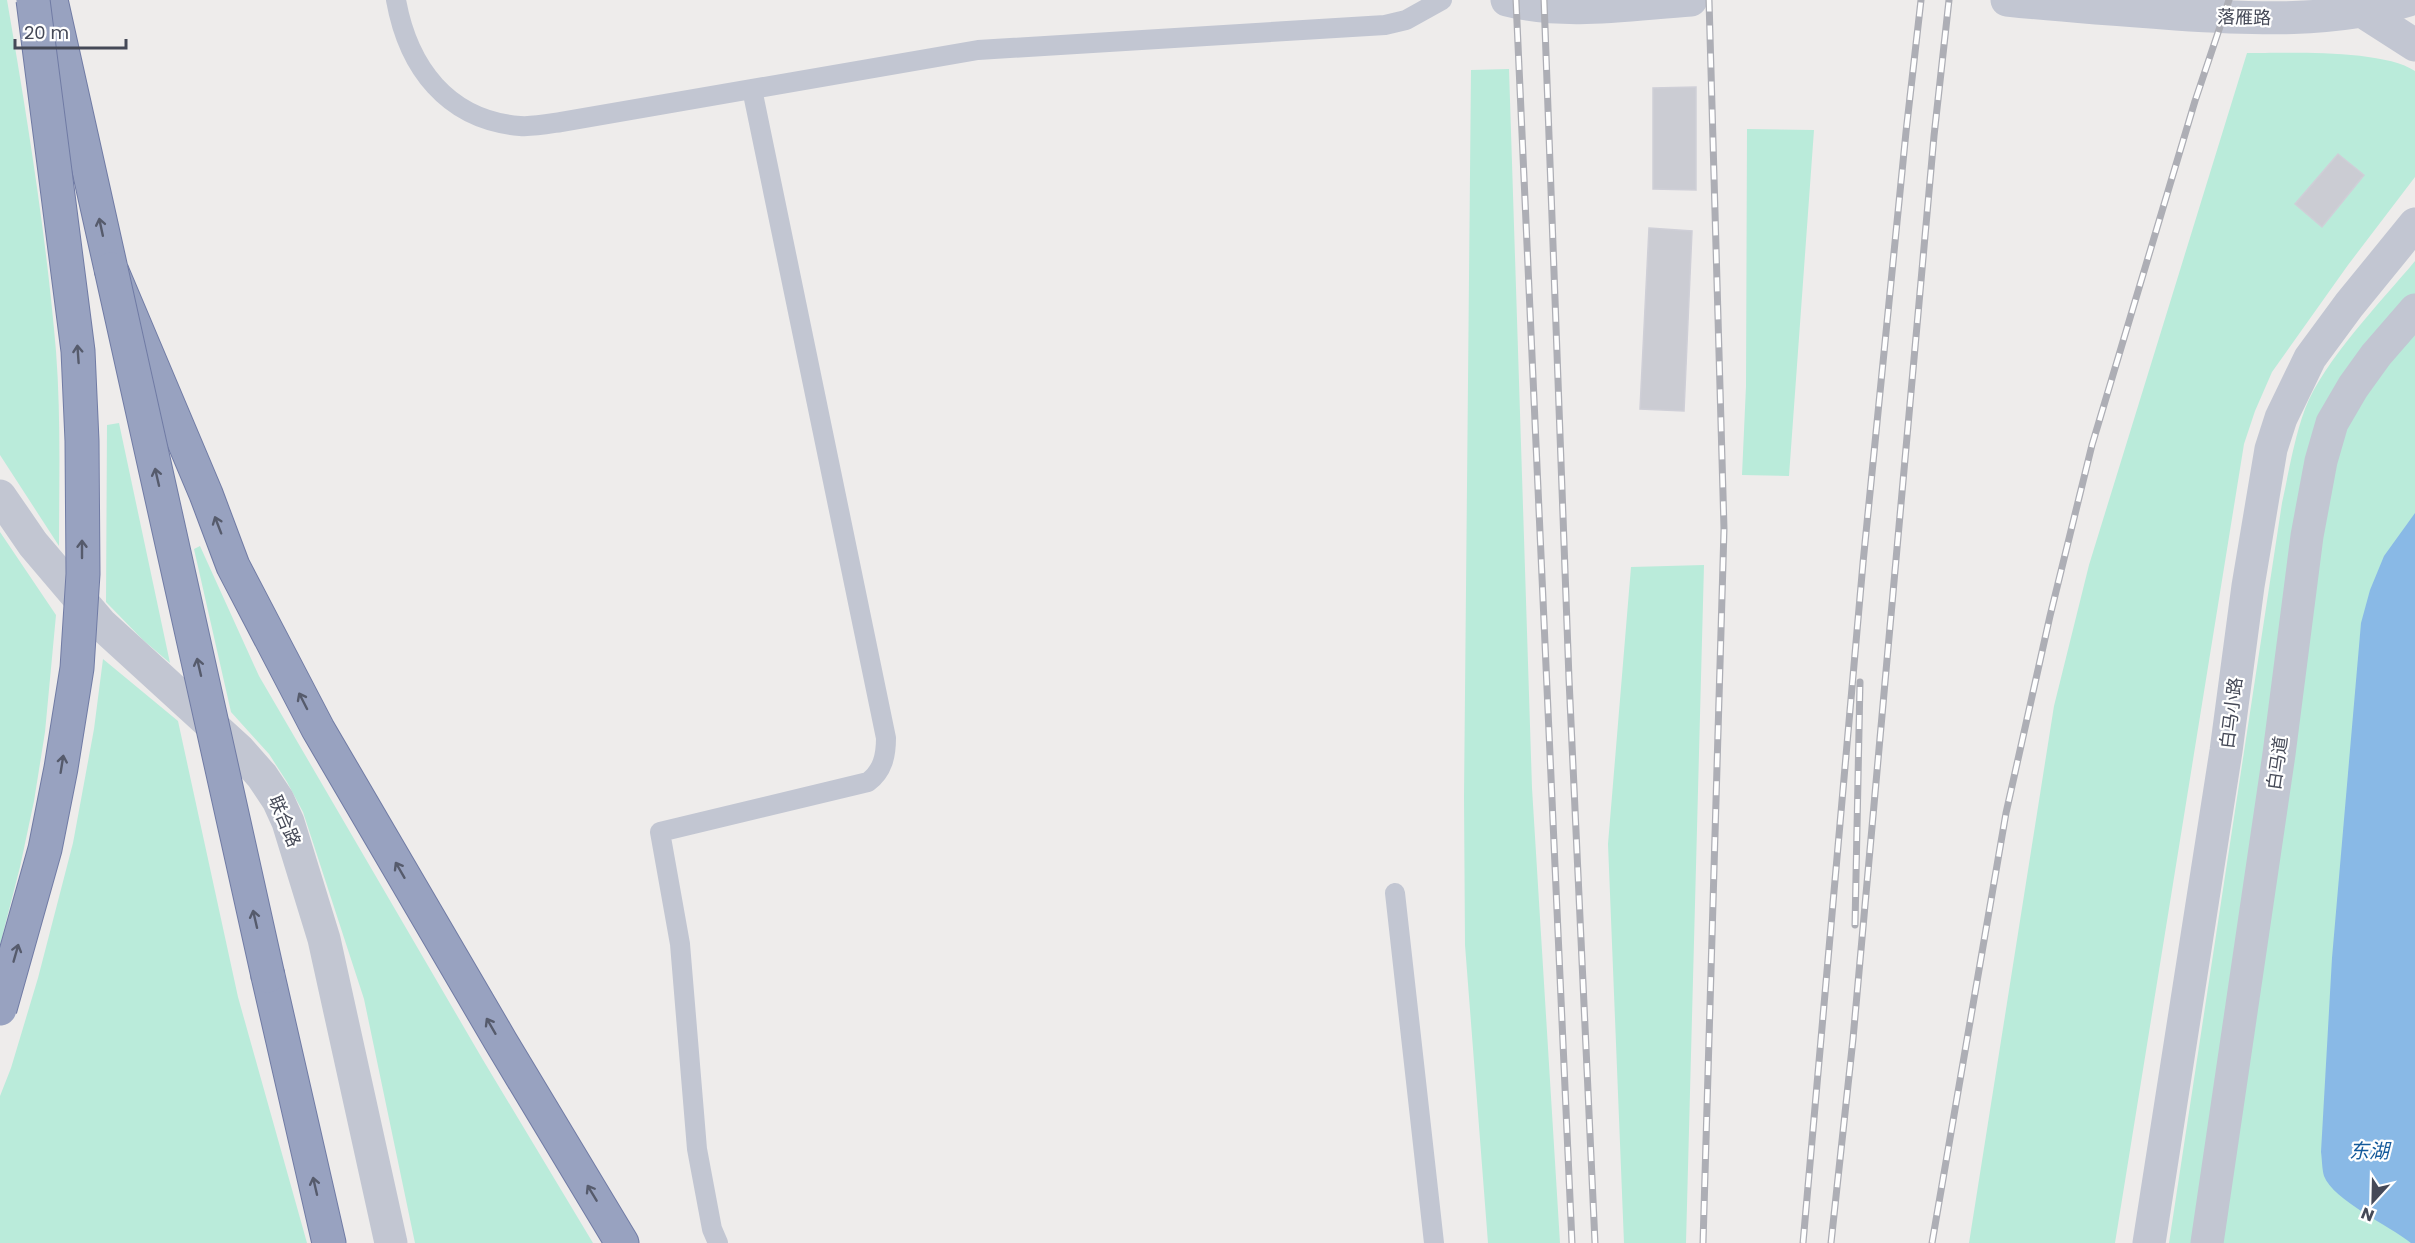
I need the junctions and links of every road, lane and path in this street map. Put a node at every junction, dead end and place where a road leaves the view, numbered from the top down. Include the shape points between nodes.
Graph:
1 (33, 0) edge
2 (51, 0) edge
3 (396, 0) edge
4 (1442, 0) edge
5 (1507, 0) edge
6 (1691, 0) edge
7 (2007, 0) edge
8 (2409, 0) edge
9 (2362, 11) junction
10 (2415, 45) edge
11 (752, 89) junction
12 (2415, 224) edge
13 (111, 269) junction
14 (2415, 310) edge
15 (0, 496) edge
16 (1395, 893) dead end
17 (0, 1009) edge
18 (329, 1243) edge
19 (391, 1243) edge
20 (622, 1243) edge
21 (718, 1243) edge
22 (1434, 1243) edge
23 (2150, 1243) edge
24 (2207, 1243) edge

17 -> 1 highway, bridge via 45,849 62,768 77,668 83,574 78,351
13 -> 2 highway
3 - 11 lane via 400,21 419,67 456,104 497,122 541,125
4 - 11 lane via 1406,20 1385,25 978,50
5 - 6 street via 1580,7
7 - 9 street, 落雁路 via 2249,19
8 - 9 street, 落雁路
9 - 10 street
11 - 21 lane via 886,752 875,777 868,782 660,832 680,944 697,1149
12 - 23 street, 白马小路 via 2310,358 2271,448
18 -> 13 highway, bridge
20 -> 13 highway, bridge via 318,729 233,566
14 - 24 street, 白马道 via 2353,387 2332,423 2321,461 2307,536
15 - 19 street, 联合路 via 33,544 101,624 239,750 278,800 324,939
16 - 22 lane

